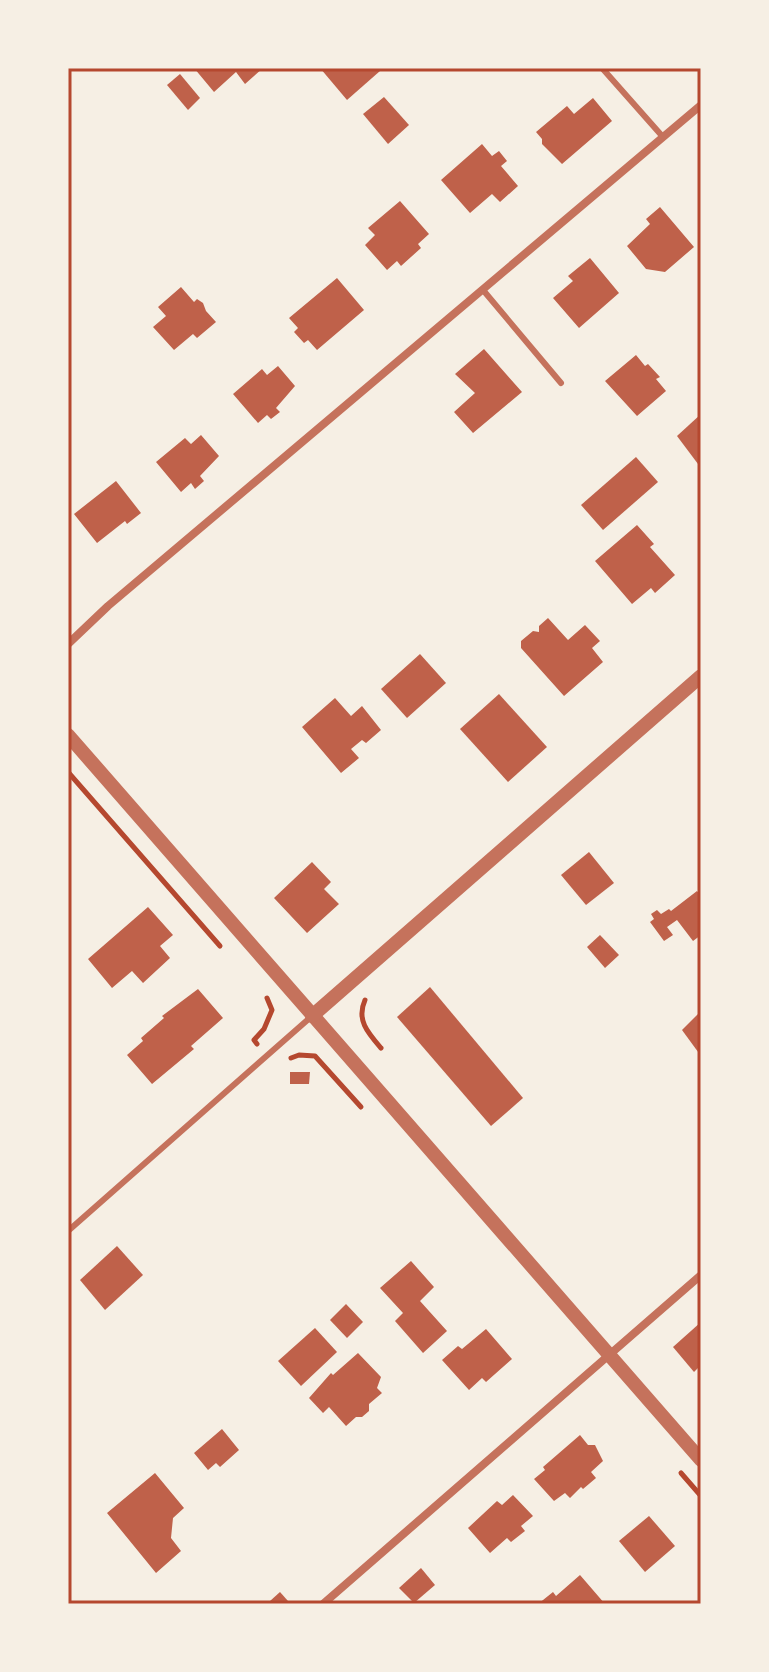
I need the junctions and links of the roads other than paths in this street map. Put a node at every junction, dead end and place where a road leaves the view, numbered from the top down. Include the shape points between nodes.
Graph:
1 (602, 68) edge
2 (701, 105) edge
3 (663, 137) junction
4 (483, 290) junction
5 (561, 383) dead end
6 (68, 644) edge
7 (701, 676) edge
8 (68, 735) edge
9 (312, 1016) junction
10 (68, 1231) edge
11 (701, 1275) edge
12 (608, 1354) junction
13 (701, 1460) edge
14 (323, 1604) edge

1 - 3 lane
2 - 3 street
3 - 4 street
4 - 5 lane
4 - 6 street
7 - 9 street
8 - 9 street
9 - 10 lane
9 - 12 street
11 - 12 street
12 - 13 street
12 - 14 street

